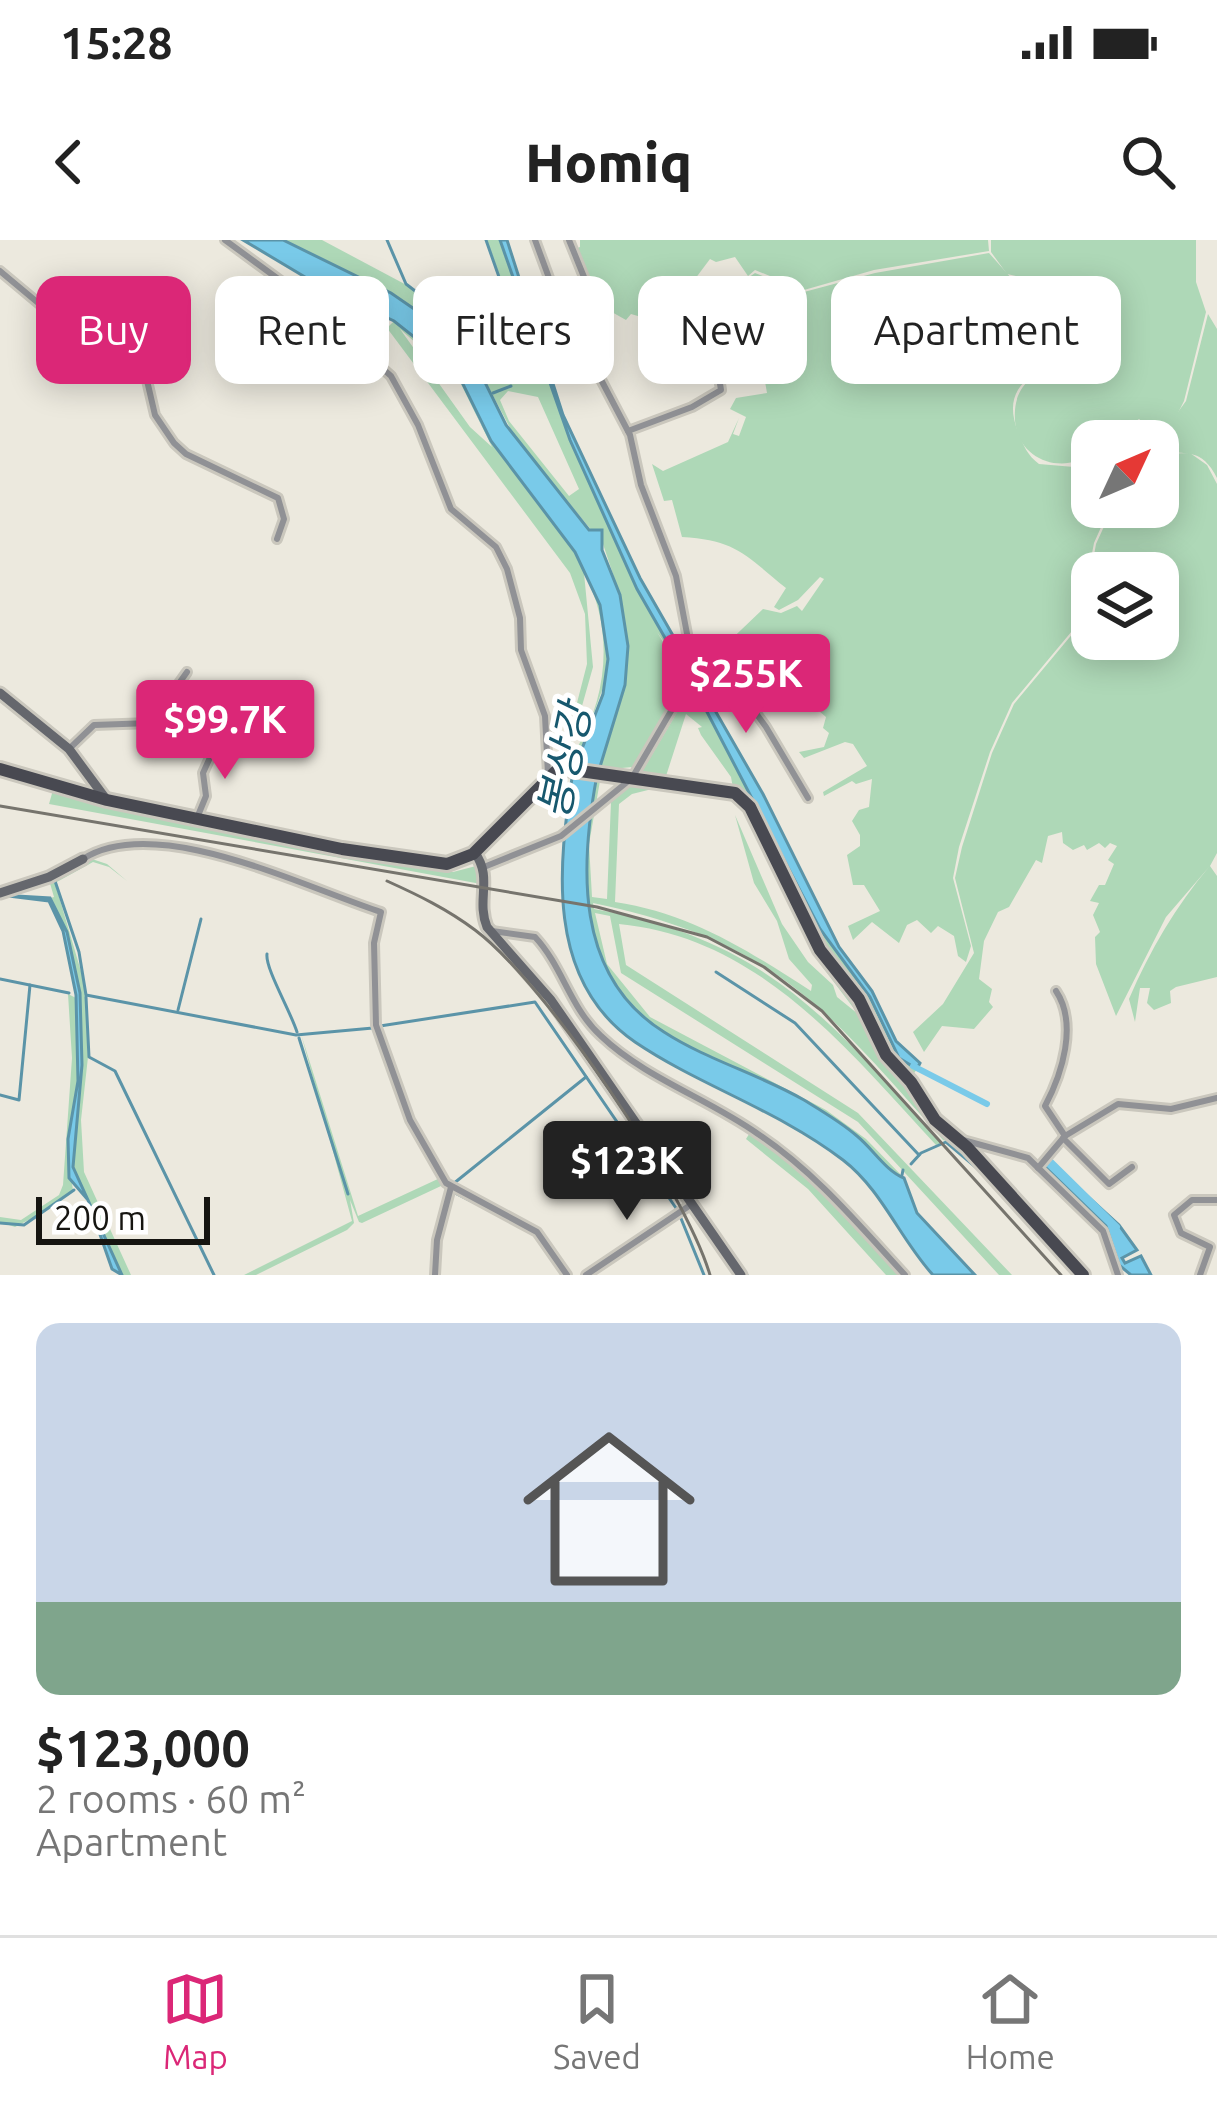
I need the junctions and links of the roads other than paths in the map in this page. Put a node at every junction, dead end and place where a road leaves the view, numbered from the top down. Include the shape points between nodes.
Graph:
1 (225, 240) edge
2 (535, 240) edge
3 (569, 240) edge
4 (0, 272) edge
5 (548, 276) edge
6 (584, 276) edge
7 (604, 384) edge
8 (720, 384) edge
9 (628, 430) junction
10 (277, 539) dead end
11 (187, 672) dead end
12 (0, 694) edge
13 (674, 706) junction
14 (223, 731) dead end
15 (69, 749) junction
16 (0, 769) edge
17 (548, 774) junction
18 (632, 778) junction
19 (808, 798) dead end
20 (106, 800) junction
21 (197, 818) junction
22 (475, 853) junction
23 (82, 859) joint
24 (484, 867) junction
25 (0, 893) edge
26 (489, 931) junction
27 (1056, 991) dead end
28 (1217, 1098) edge
29 (1064, 1137) junction
30 (959, 1139) junction
31 (1040, 1166) junction
32 (1132, 1167) dead end
33 (451, 1187) junction
34 (1217, 1200) edge
35 (692, 1204) junction
36 (435, 1275) edge
37 (568, 1275) edge
38 (586, 1275) edge
39 (741, 1275) edge
40 (905, 1275) edge
41 (1083, 1275) edge
42 (1118, 1275) edge
43 (1200, 1275) edge

1 - 17 street via 391,376 452,509 496,547 545,716
2 - 5 street
3 - 6 street
4 - 10 street via 55,316 107,320 134,339 160,424 186,454 278,499 284,519
7 - 9 street
8 - 9 street via 692,407
9 - 13 street via 688,629
11 - 15 street via 151,723 94,725
12 - 15 street
13 - 18 street
13 - 19 street via 715,657
14 - 21 street via 203,773 206,796
15 - 20 street
16 - 20 main road
17 - 18 main road via 563,767
17 - 22 main road
18 - 24 street via 561,836
18 - 30 main road via 743,797 820,950 860,999 886,1054
20 - 21 main road
21 - 22 main road via 446,864
22 - 24 street
23 - 25 street
23 - 33 street via 106,845 139,844 245,861 381,912 377,1030 410,1120
24 - 26 street
26 - 35 street via 551,1000
26 - 40 street via 533,935 605,1041 775,1146
27 - 29 street via 1065,1056 1045,1106
28 - 29 street via 1172,1109 1123,1103
29 - 31 street
29 - 32 street via 1109,1184
30 - 31 street via 1019,1152
30 - 41 main road
31 - 42 street via 1103,1231
33 - 36 street
33 - 37 street via 537,1232
34 - 43 street via 1186,1202 1174,1216 1180,1233 1210,1246
35 - 38 street
35 - 39 street

